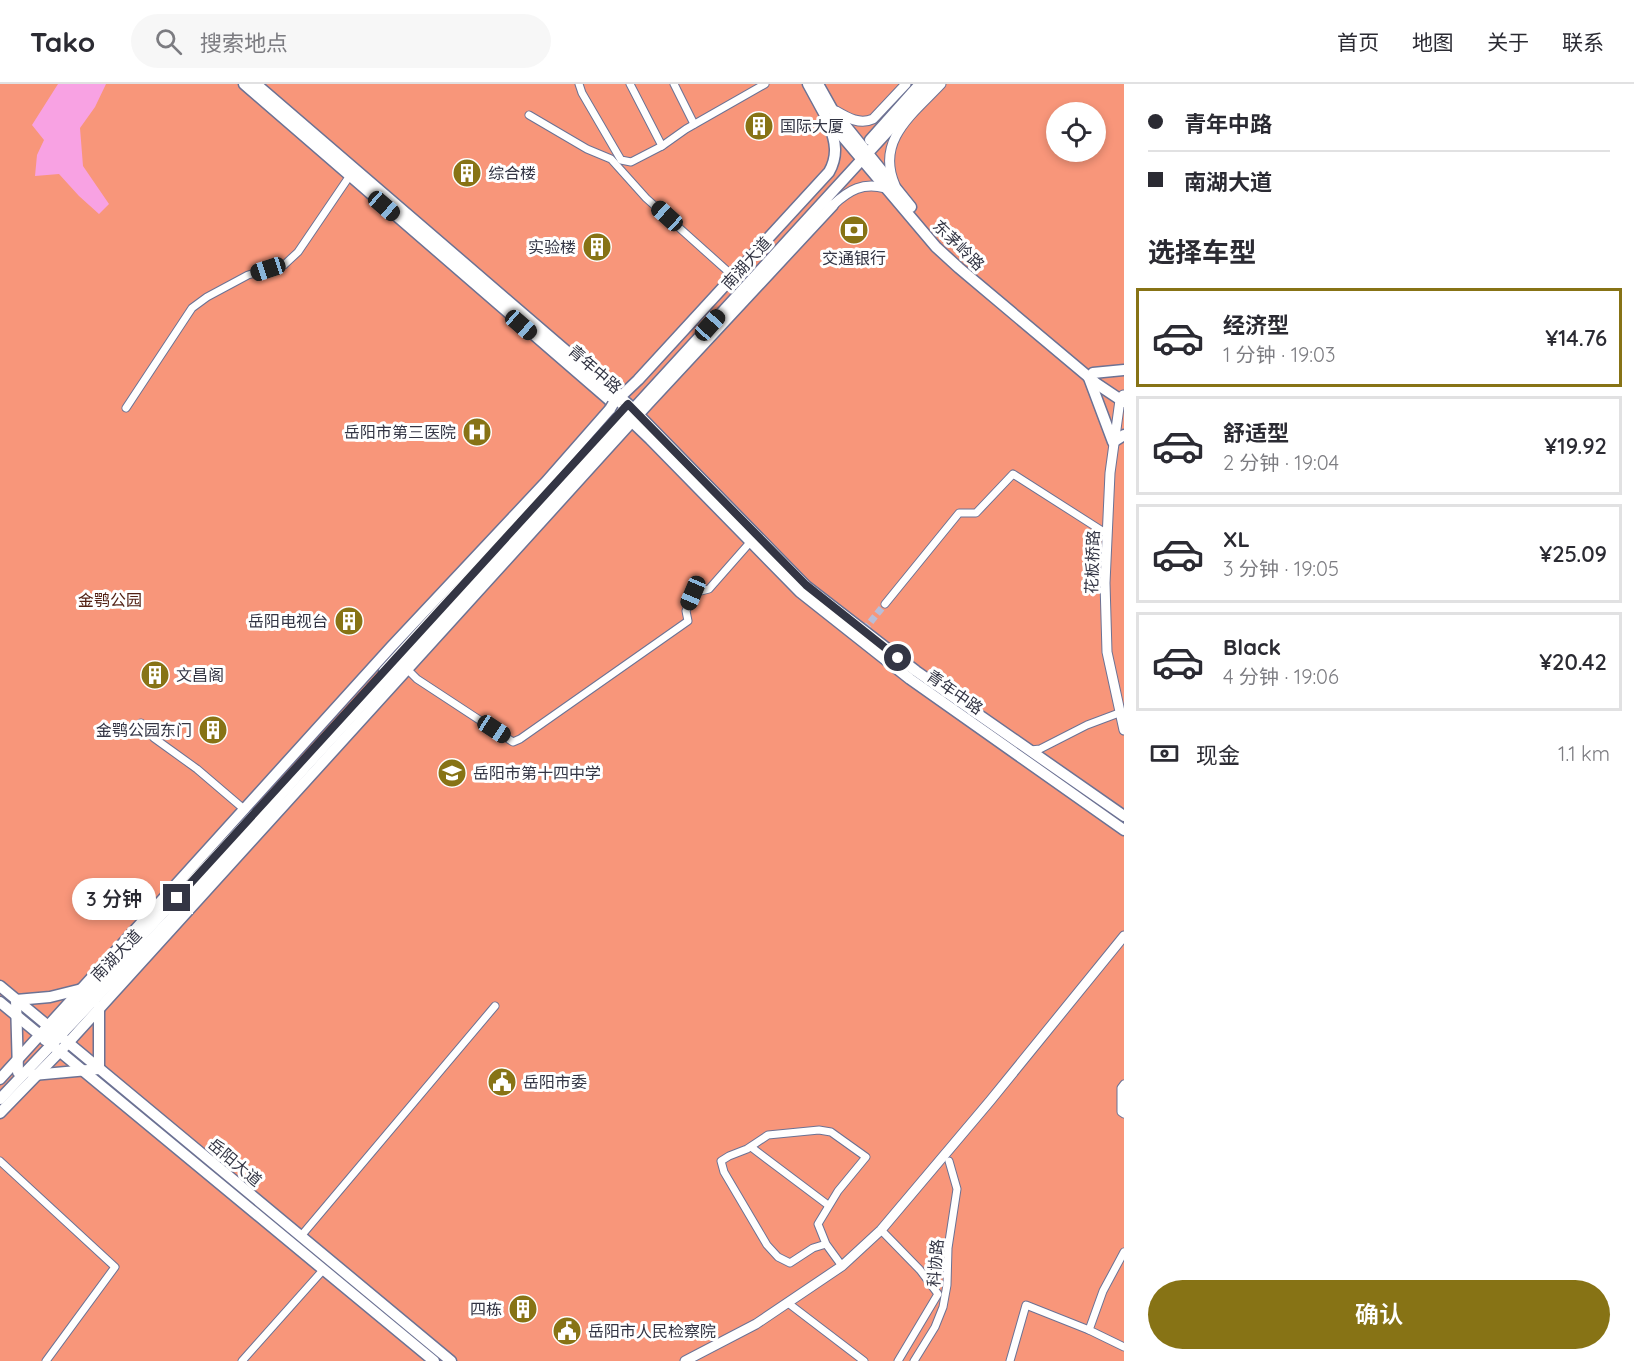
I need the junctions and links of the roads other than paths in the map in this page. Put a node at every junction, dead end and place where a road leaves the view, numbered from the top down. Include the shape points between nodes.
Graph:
1 (244, 84) edge
2 (256, 84) edge
3 (579, 84) edge
4 (630, 84) edge
5 (674, 84) edge
6 (765, 84) edge
7 (808, 84) edge
8 (818, 84) edge
9 (906, 84) edge
10 (920, 84) edge
11 (930, 84) edge
12 (941, 84) edge
13 (829, 113) junction
14 (529, 116) dead end
15 (694, 124) junction
16 (662, 146) junction
17 (862, 153) junction
18 (352, 173) junction
19 (885, 188) junction
20 (899, 192) junction
21 (833, 205) joint
22 (733, 276) junction
23 (1124, 370) edge
24 (1091, 375) junction
25 (1123, 397) edge
26 (126, 408) dead end
27 (625, 410) junction
28 (1124, 435) edge
29 (1113, 442) junction
30 (1107, 534) junction
31 (754, 539) junction
32 (885, 604) tunnel mouth
33 (408, 670) junction
34 (1119, 713) junction
35 (141, 723) dead end
36 (1124, 730) edge
37 (1026, 750) junction
38 (245, 810) junction
39 (1124, 816) edge
40 (1124, 830) edge
41 (1124, 936) edge
42 (0, 986) edge
43 (83, 988) junction
44 (99, 988) junction
45 (16, 1000) junction
46 (0, 1002) edge
47 (495, 1006) dead end
48 (99, 1009) junction
49 (16, 1015) junction
50 (54, 1038) junction
51 (17, 1060) junction
52 (99, 1069) junction
53 (83, 1071) junction
54 (20, 1074) junction
55 (36, 1075) junction
56 (0, 1078) edge
57 (1124, 1084) edge
58 (0, 1090) edge
59 (0, 1099) edge
60 (0, 1113) edge
61 (1124, 1114) edge
62 (751, 1147) junction
63 (0, 1161) edge
64 (949, 1161) dead end
65 (828, 1205) junction
66 (881, 1230) junction
67 (301, 1236) junction
68 (826, 1244) junction
69 (1124, 1251) edge
70 (842, 1266) junction
71 (324, 1269) junction
72 (788, 1303) junction
73 (1089, 1330) junction
74 (1124, 1347) edge
75 (46, 1361) edge
76 (242, 1361) edge
77 (434, 1361) edge
78 (451, 1361) edge
79 (685, 1361) edge
80 (864, 1361) edge
81 (898, 1361) edge
82 (914, 1361) edge
83 (1010, 1361) edge

1 - 18 main road, 青年中路
2 - 18 main road, 青年中路
3 - 16 street via 621,160 631,162
4 - 16 street
5 - 15 street
6 - 15 street
7 - 13 main road, 东茅岭路
8 - 13 main road, 东茅岭路
9 - 13 street via 867,121
10 - 17 main road, 南湖大道
11 - 17 main road, 南湖大道
12 - 20 street via 893,138 889,157
13 - 17 main road, 东茅岭路
13 - 22 main road via 836,160 829,172
14 - 22 street via 611,159 646,198
15 - 16 street
17 - 19 main road, 东茅岭路
17 - 20 main road, 东茅岭路
17 - 27 main road, 南湖大道
18 - 26 street via 298,252 284,266 248,275 192,308
18 - 27 main road, 青年中路
19 - 21 street via 863,186 846,193
19 - 24 main road, 东茅岭路 via 958,268
20 - 24 main road, 东茅岭路 via 961,265
21 - 27 main road
22 - 27 main road via 638,380
23 - 24 main road
24 - 25 main road, 东茅岭路
24 - 29 main road
25 - 29 street, 花板桥路
27 - 31 main road, 青年中路
27 - 33 main road
27 - 38 main road via 552,475
27 - 44 main road, 南湖大道
28 - 29 main road
29 - 30 street, 花板桥路
30 - 32 street via 1013,474 976,513 959,513
30 - 34 street, 花板桥路 via 1107,652
31 - 33 street via 709,589 693,593 686,611 688,621 513,742 417,680
31 - 37 main road, 青年中路 via 916,672
31 - 40 main road, 青年中路 via 800,592 910,679
33 - 48 main road
34 - 36 street, 花板桥路
34 - 37 street via 1040,749
35 - 38 street via 154,738 197,768
37 - 39 main road, 青年中路
38 - 43 main road
41 - 66 street
42 - 45 main road, 岳阳大道
43 - 44 main road
43 - 45 main road via 50,997
43 - 50 main road
44 - 48 main road
44 - 50 main road, 南湖大道
45 - 49 main road
45 - 50 main road, 岳阳大道
46 - 49 main road, 岳阳大道
47 - 67 street
48 - 50 main road
48 - 52 main road
49 - 50 main road, 岳阳大道
49 - 51 main road
50 - 51 main road
50 - 52 main road, 岳阳大道
50 - 53 main road, 岳阳大道
50 - 54 main road, 南湖大道
50 - 55 main road
51 - 54 main road
51 - 56 main road
52 - 53 main road
52 - 67 main road, 岳阳大道
53 - 55 main road
53 - 71 main road, 岳阳大道
54 - 55 main road
54 - 58 main road, 南湖大道
54 - 59 main road, 南湖大道
55 - 60 main road
57 - 61 street
62 - 65 street
62 - 65 street via 768,1135 819,1130 849,1143 866,1156
62 - 68 street via 721,1161 766,1245 790,1263
63 - 75 street via 115,1267
64 - 82 street, 科协路 via 957,1189 947,1285 935,1327
65 - 68 street via 818,1224
66 - 70 street
66 - 81 street via 938,1294
67 - 78 main road, 岳阳大道
68 - 70 street
69 - 73 street
70 - 72 street
71 - 76 street
71 - 77 main road, 岳阳大道
72 - 79 street
72 - 80 street
73 - 74 street
73 - 83 street via 1026,1305

